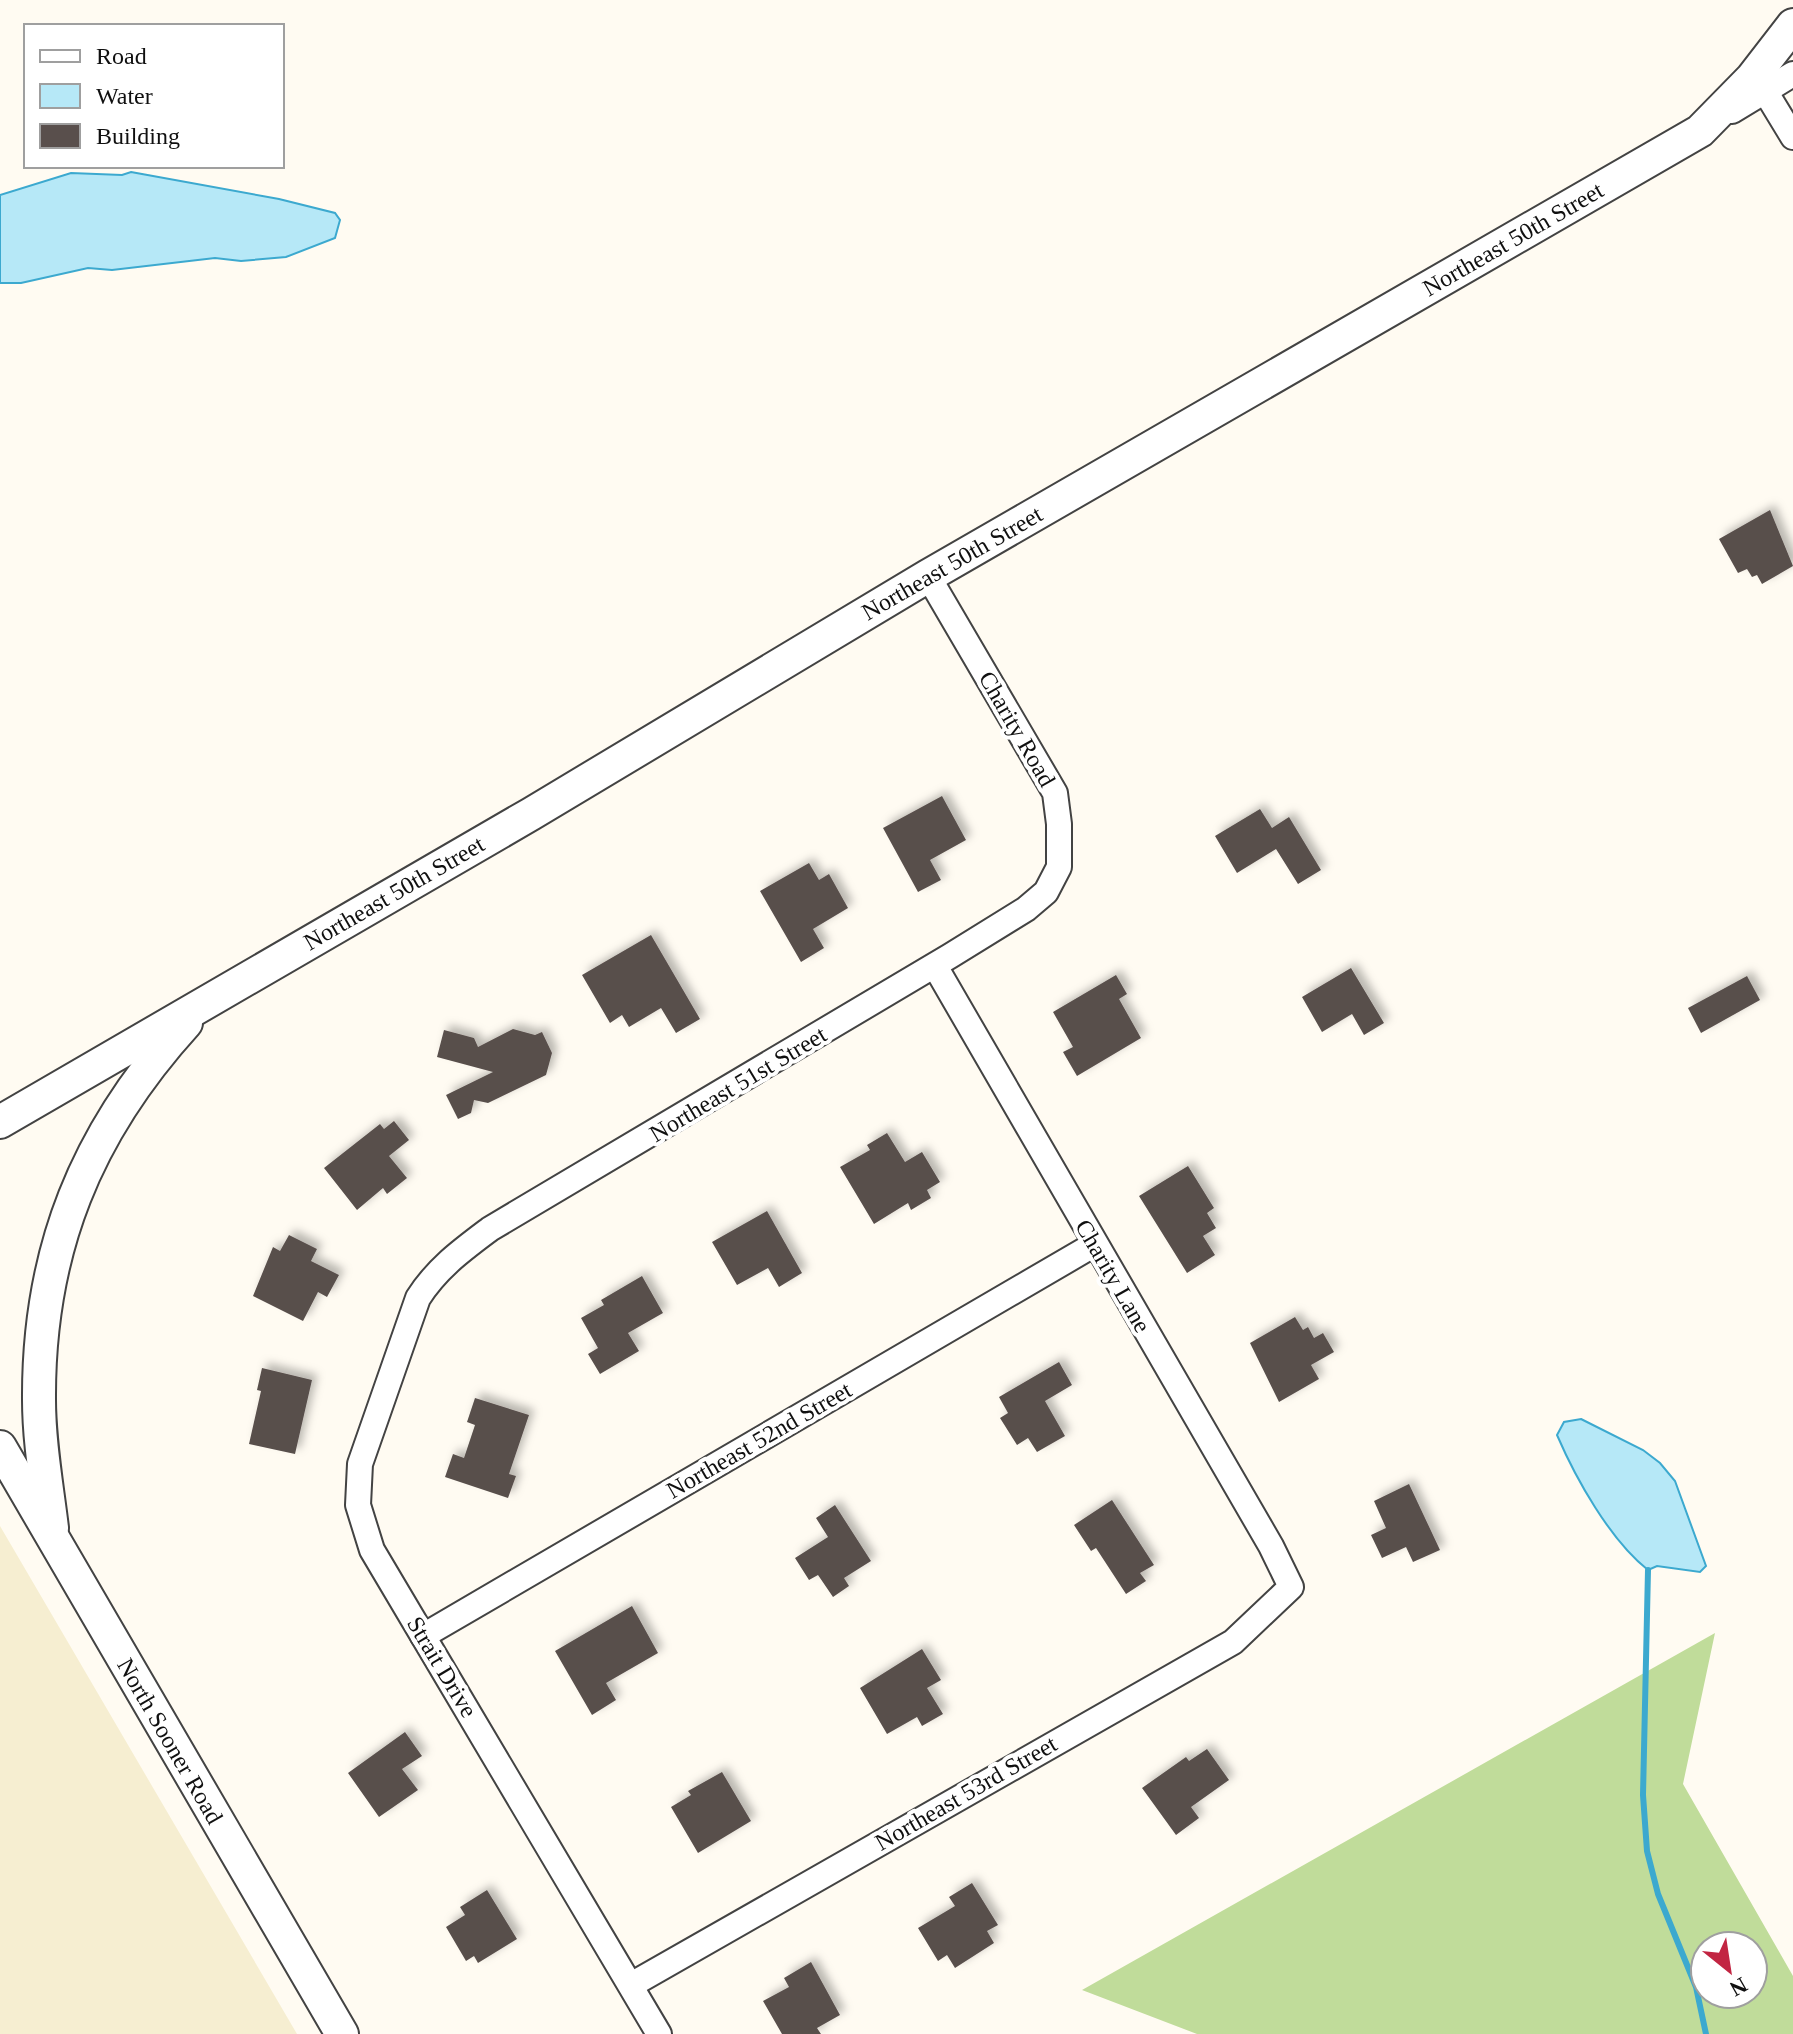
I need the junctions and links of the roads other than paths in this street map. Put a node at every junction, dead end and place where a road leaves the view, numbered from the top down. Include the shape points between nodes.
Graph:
1 (1793, 25) edge
2 (1793, 74) edge
3 (1765, 91) junction
4 (1700, 131) junction
5 (1793, 137) edge
6 (928, 576) junction
7 (1046, 892) joint
8 (935, 966) junction
9 (207, 1000) junction
10 (0, 1122) edge
11 (1095, 1244) junction
12 (432, 1277) joint
13 (0, 1447) edge
14 (53, 1540) junction
15 (1291, 1587) joint
16 (423, 1636) junction
17 (631, 1985) junction
18 (342, 2034) edge
19 (659, 2034) edge

1 - 4 street, Northeast 50th Street via 1752,78
2 - 3 street, Northeast 50th Street
3 - 4 street, Northeast 50th Street
3 - 5 street
4 - 6 street, Northeast 50th Street
6 - 7 street, Charity Road via 1055,793 1059,867
6 - 9 street, Northeast 50th Street
7 - 8 street, Northeast 51st Street
8 - 11 street, Charity Lane
8 - 12 street, Northeast 51st Street via 490,1229
9 - 10 street, Northeast 50th Street
9 - 14 street, Northeast 50th Street via 124,1101 92,1153 64,1218 49,1274 40,1361 40,1425
11 - 15 street, Charity Lane
11 - 16 street, Northeast 52nd Street
12 - 16 street, Strait Drive via 408,1321 367,1439 358,1483 358,1505 372,1550
13 - 14 street, North Sooner Road
14 - 18 street, North Sooner Road
15 - 17 street, Northeast 53rd Street via 1233,1642
16 - 17 street, Strait Drive
17 - 19 street, Strait Drive

